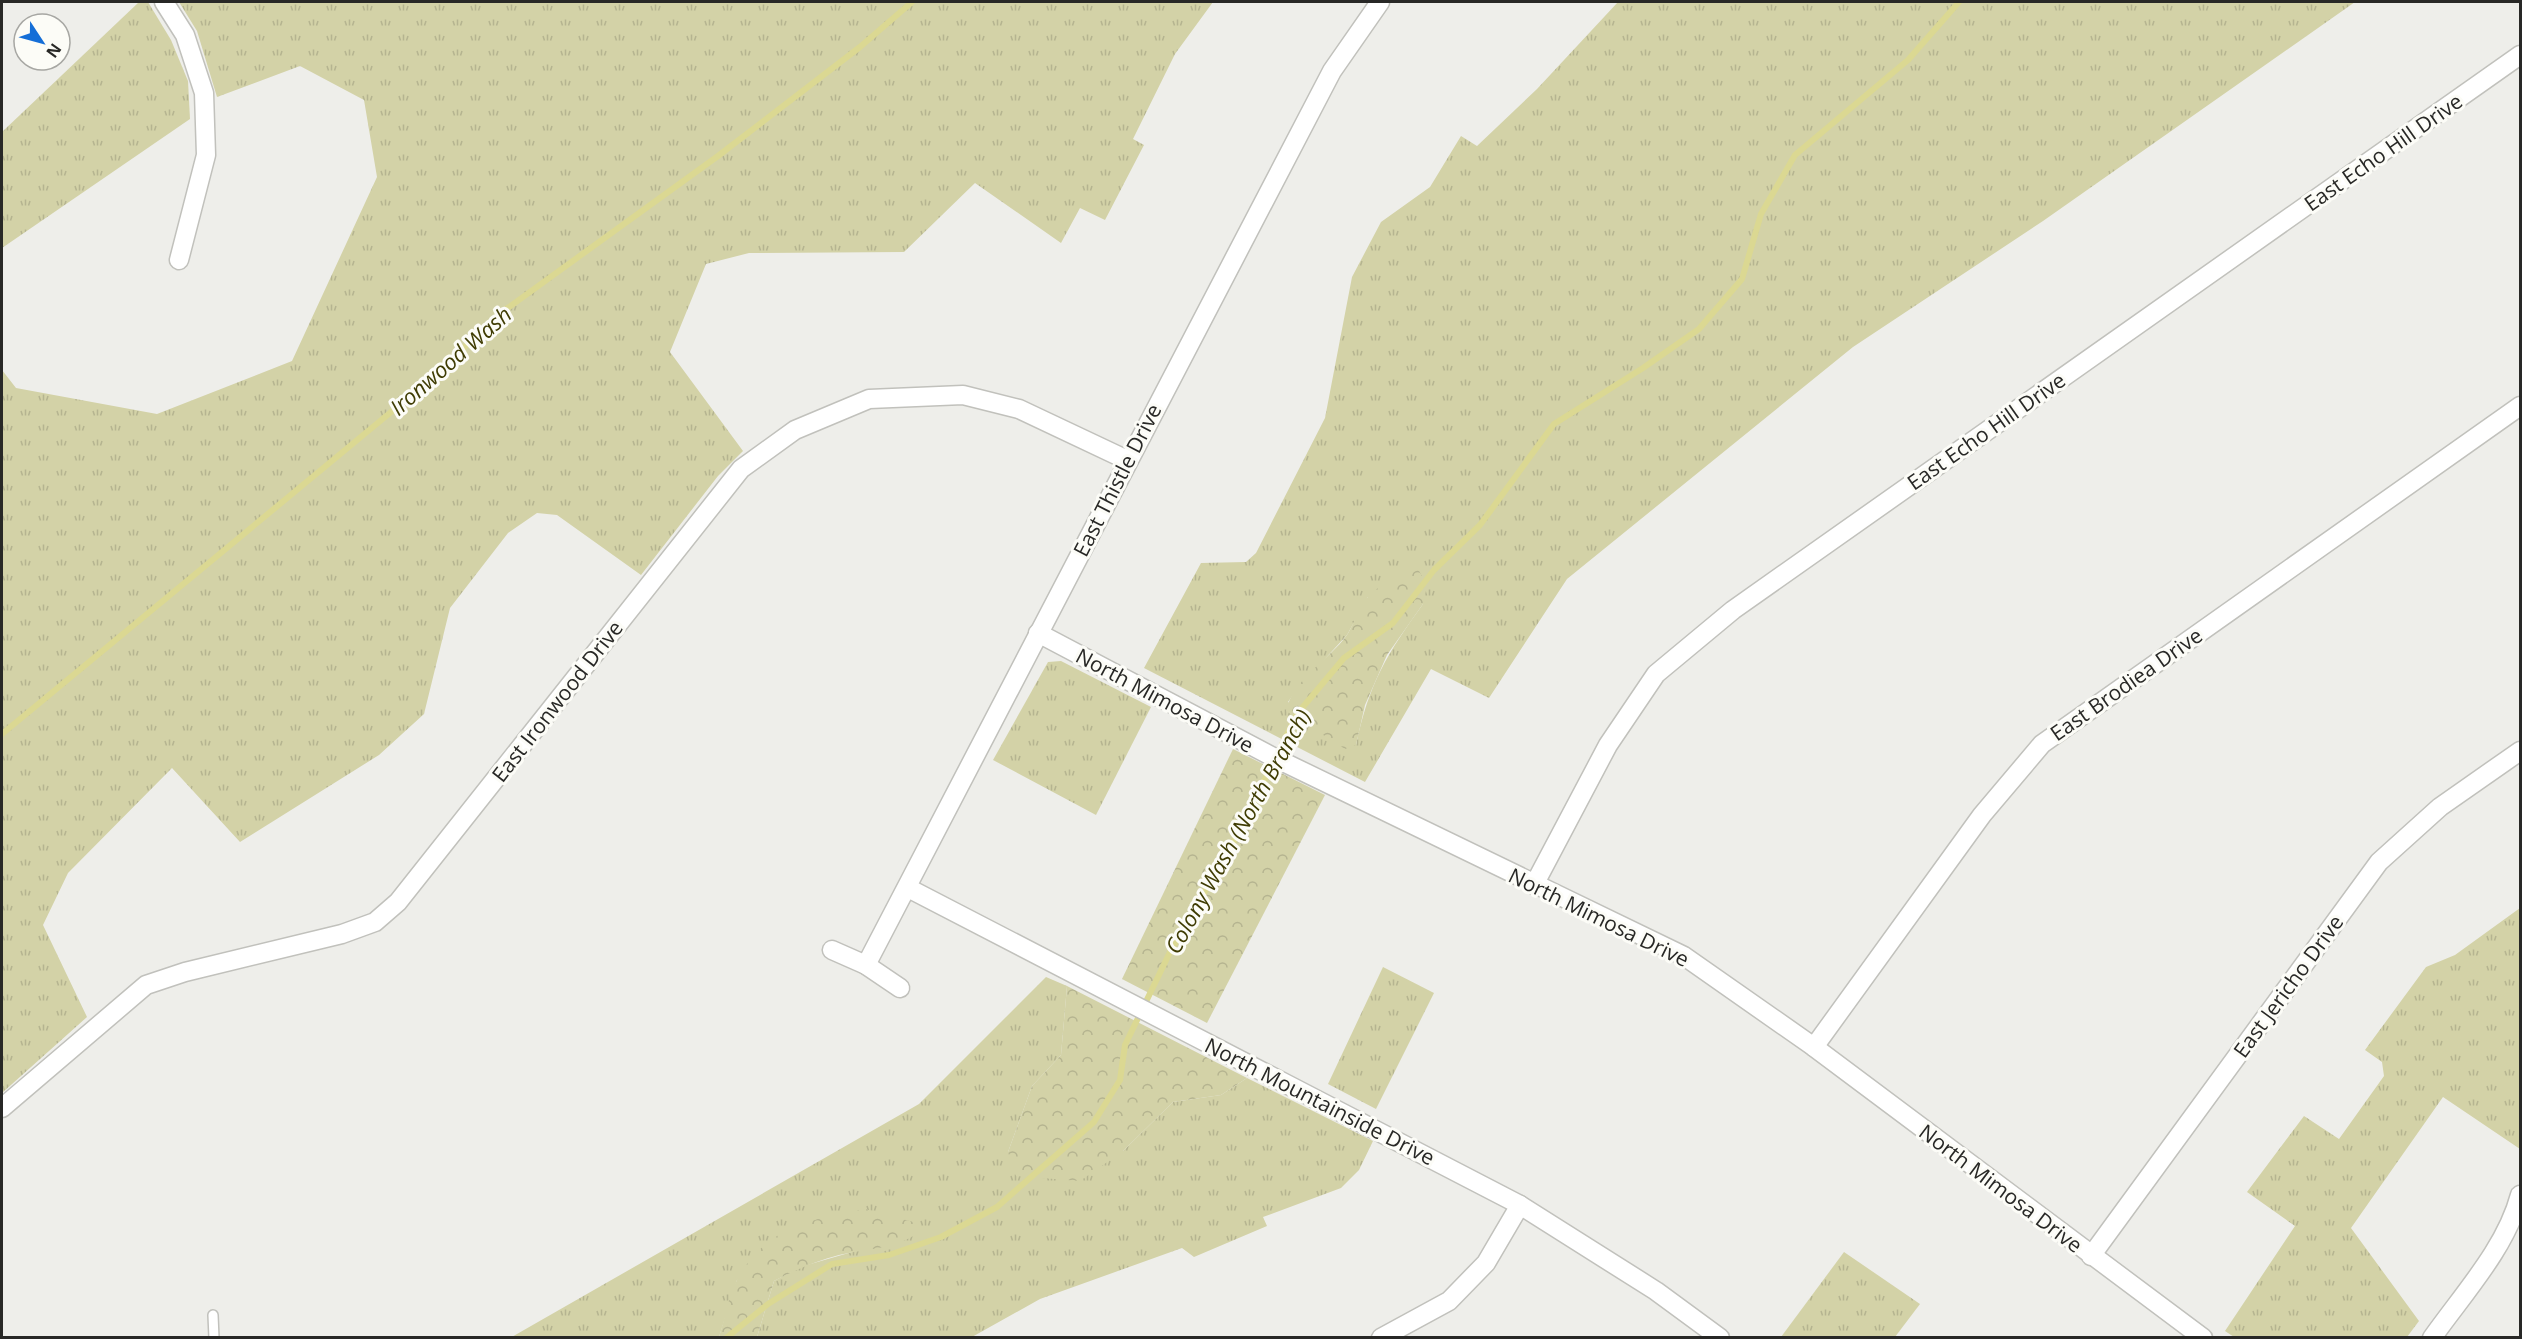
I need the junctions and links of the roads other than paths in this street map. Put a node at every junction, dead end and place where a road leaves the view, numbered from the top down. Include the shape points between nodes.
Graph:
1 (164, 2) edge
2 (1380, 2) edge
3 (2520, 55) edge
4 (179, 260) dead end
5 (2520, 406) edge
6 (1127, 460) junction
7 (1038, 633) junction
8 (2520, 751) edge
9 (1534, 885) junction
10 (908, 888) junction
11 (832, 950) dead end
12 (866, 965) junction
13 (900, 988) dead end
14 (1814, 1047) junction
15 (2, 1108) edge
16 (2520, 1195) edge
17 (1520, 1205) junction
18 (2091, 1256) junction
19 (213, 1315) dead end
20 (214, 1338) edge
21 (1381, 1338) edge
22 (1720, 1338) edge
23 (2203, 1338) edge
24 (2432, 1338) edge

1 - 4 street via 185,35 204,93 206,155
2 - 6 street, East Thistle Drive via 1332,70
3 - 9 street, East Echo Hill Drive via 1733,609 1656,674 1608,745
5 - 14 street, East Brodiea Drive via 2042,744 1982,815
6 - 7 street, East Thistle Drive
6 - 15 street, East Ironwood Drive via 1019,409 963,395 869,399 795,430 741,469 398,902 375,922 146,985
7 - 9 street, North Mimosa Drive via 1275,758
7 - 10 street, East Thistle Drive
8 - 18 street, East Jericho Drive via 2440,807 2379,862
9 - 14 street, North Mimosa Drive via 1684,956
10 - 12 street, East Thistle Drive
10 - 17 street, North Mountainside Drive
11 - 12 street
12 - 13 street
14 - 18 street, North Mimosa Drive
16 - 24 street via 2497,1246
17 - 21 street via 1486,1263 1449,1301
17 - 22 street, North Mountainside Drive via 1656,1291
18 - 23 street, North Mimosa Drive
19 - 20 lane

